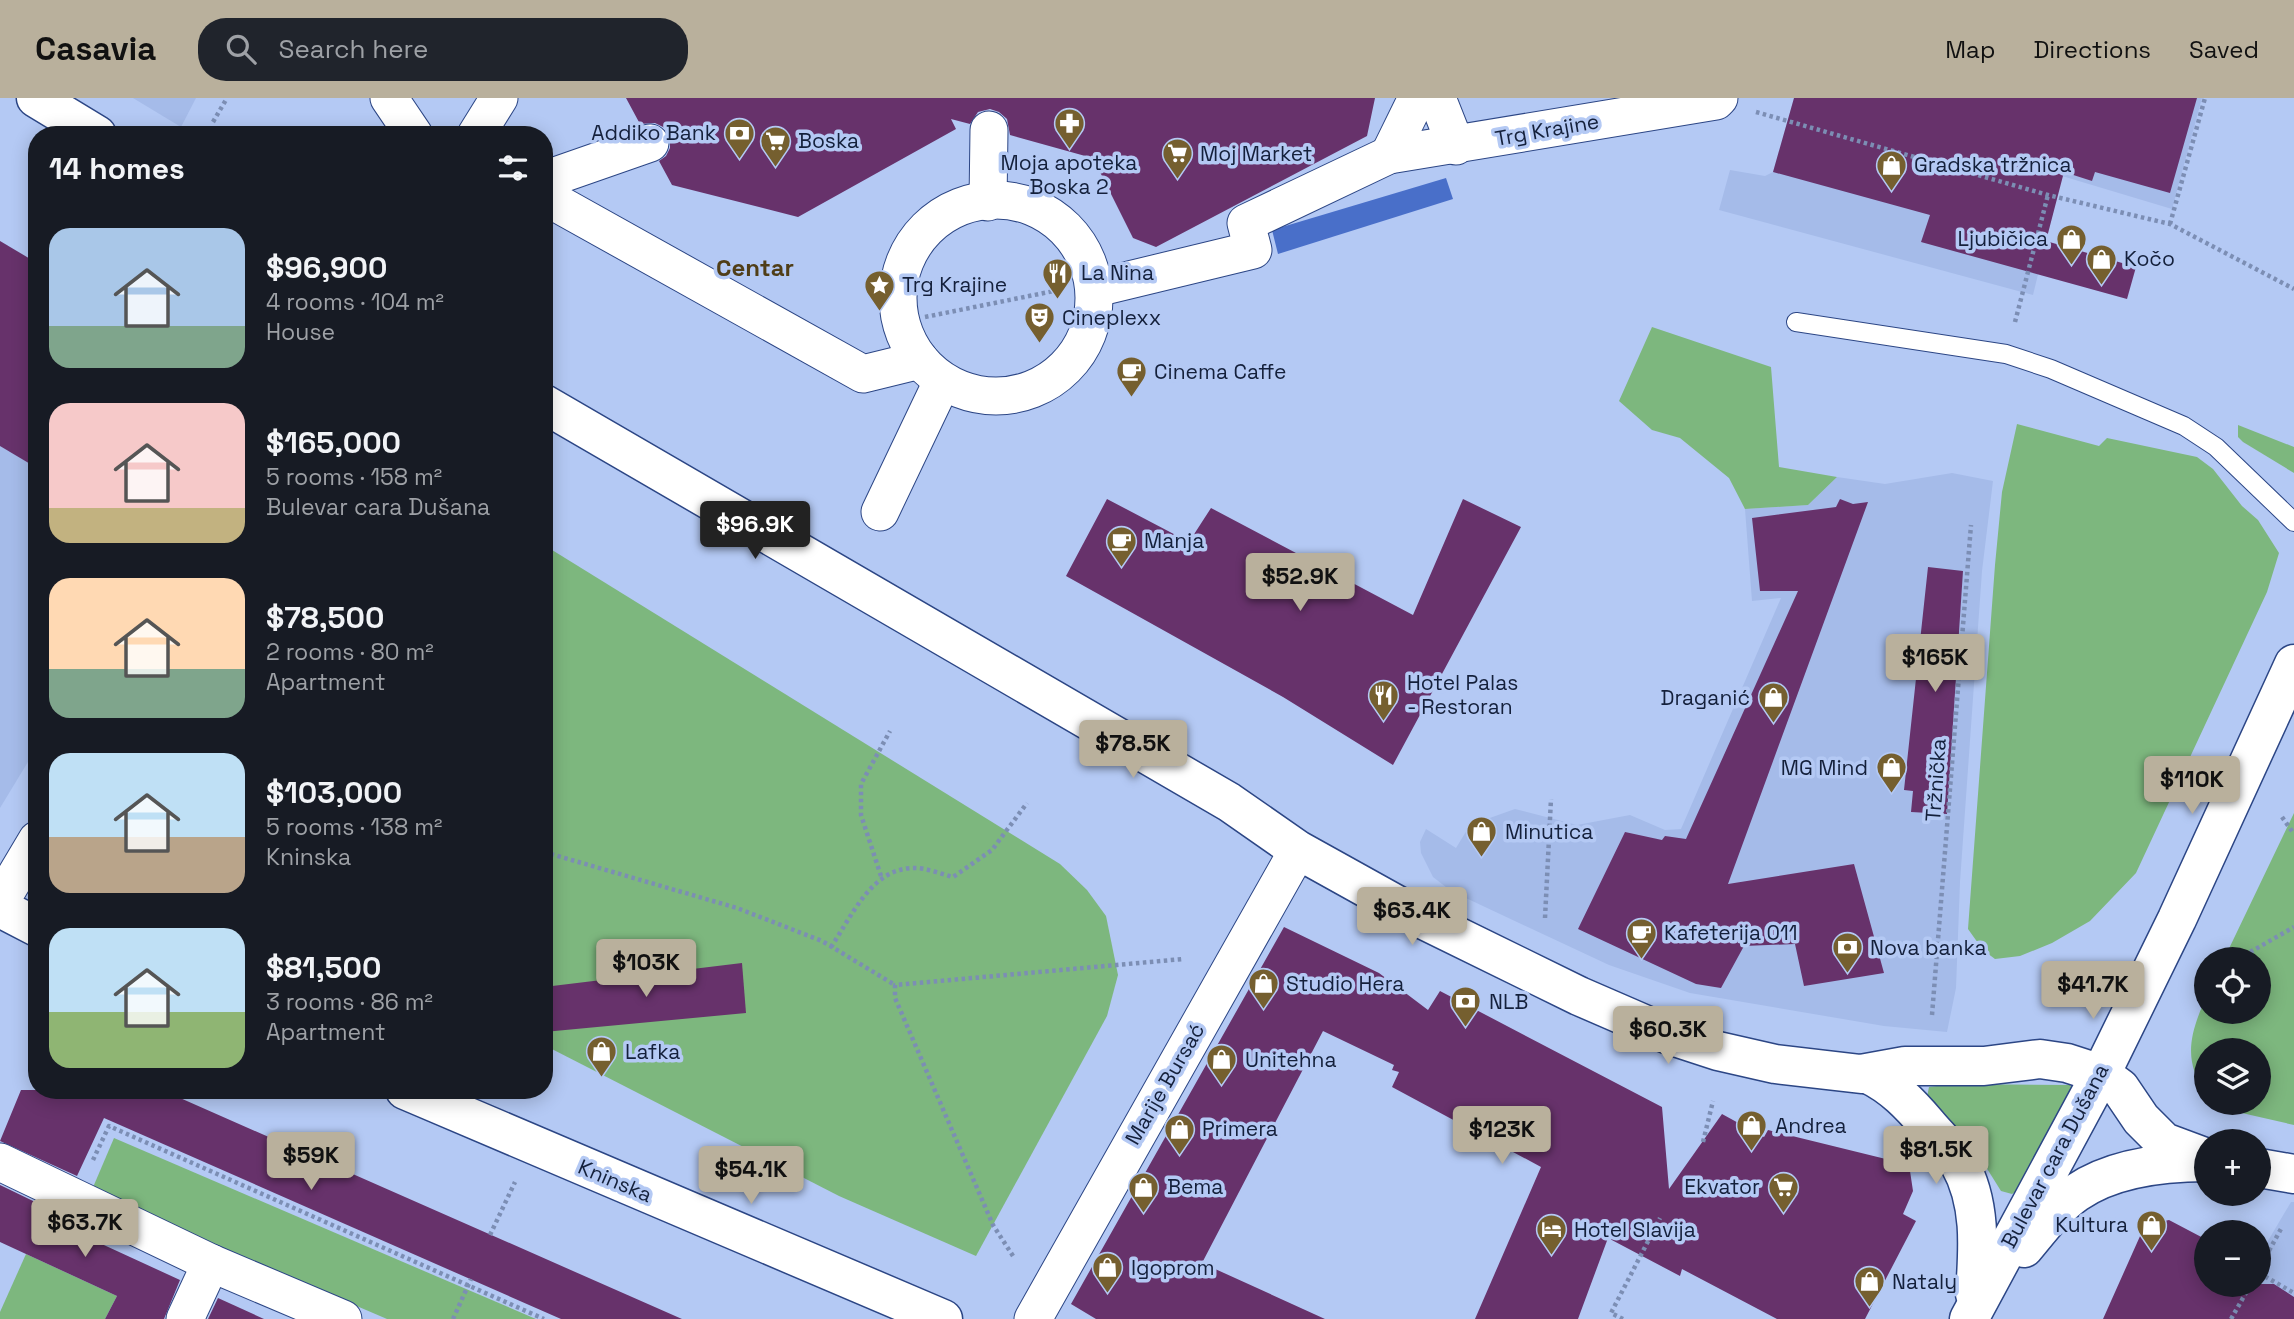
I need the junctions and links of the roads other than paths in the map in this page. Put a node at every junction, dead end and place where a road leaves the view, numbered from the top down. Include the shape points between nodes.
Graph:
1 (36, 98) edge
2 (389, 98) edge
3 (499, 98) edge
4 (1417, 98) edge
5 (1437, 98) edge
6 (1717, 99) edge
7 (82, 126) edge
8 (408, 126) edge
9 (482, 126) edge
10 (989, 130) dead end
11 (650, 144) dead end
12 (1456, 146) junction
13 (1389, 155) junction
14 (553, 177) edge
15 (553, 201) edge
16 (988, 202) junction
17 (1096, 289) junction
18 (1796, 322) dead end
19 (931, 371) junction
20 (553, 409) edge
21 (880, 512) dead end
22 (2294, 522) edge
23 (2294, 664) edge
24 (1298, 850) junction
25 (28, 855) edge
26 (0, 902) edge
27 (0, 908) edge
28 (28, 922) edge
29 (1868, 1074) junction
30 (2101, 1074) junction
31 (426, 1099) edge
32 (2194, 1155) edge
33 (2194, 1162) edge
34 (0, 1163) edge
35 (2271, 1170) edge
36 (2294, 1174) edge
37 (211, 1263) junction
38 (1972, 1312) edge
39 (185, 1319) edge
40 (343, 1319) edge
41 (943, 1319) edge
42 (1033, 1319) edge

1 - 7 main road
2 - 8 street
3 - 9 street
4 - 13 street
5 - 12 street
6 - 12 street, Trg Krajine
10 - 16 street
11 - 14 street
12 - 13 street, Trg Krajine
13 - 17 street, Trg Krajine via 1246,223 1253,250
15 - 19 street via 863,374
16 - 17 street via 1011,201 1042,211 1068,230 1086,256
16 - 19 street via 946,214 920,236 904,264 897,297 902,331
17 - 19 street via 1080,348 1059,371 1033,388 1003,396 972,394
18 - 22 lane via 2006,354 2051,369 2184,426 2216,447
19 - 21 street
20 - 24 main road via 1229,802
23 - 30 main road, Bulevar cara Dušana
24 - 29 main road via 1424,920 1670,1035 1775,1064
24 - 42 street, Marije Bursać
25 - 26 street
27 - 28 main road
29 - 30 main road via 1905,1066 1984,1066 2040,1059
29 - 38 main road via 1907,1100 1959,1164 1973,1201 1979,1236
30 - 32 main road via 2120,1088 2164,1142
30 - 38 main road, Bulevar cara Dušana
31 - 41 main road, Kninska
33 - 38 main road, Bulevar cara Dušana via 2099,1179 2074,1194
34 - 37 street
35 - 36 main road
37 - 39 street
37 - 40 street

